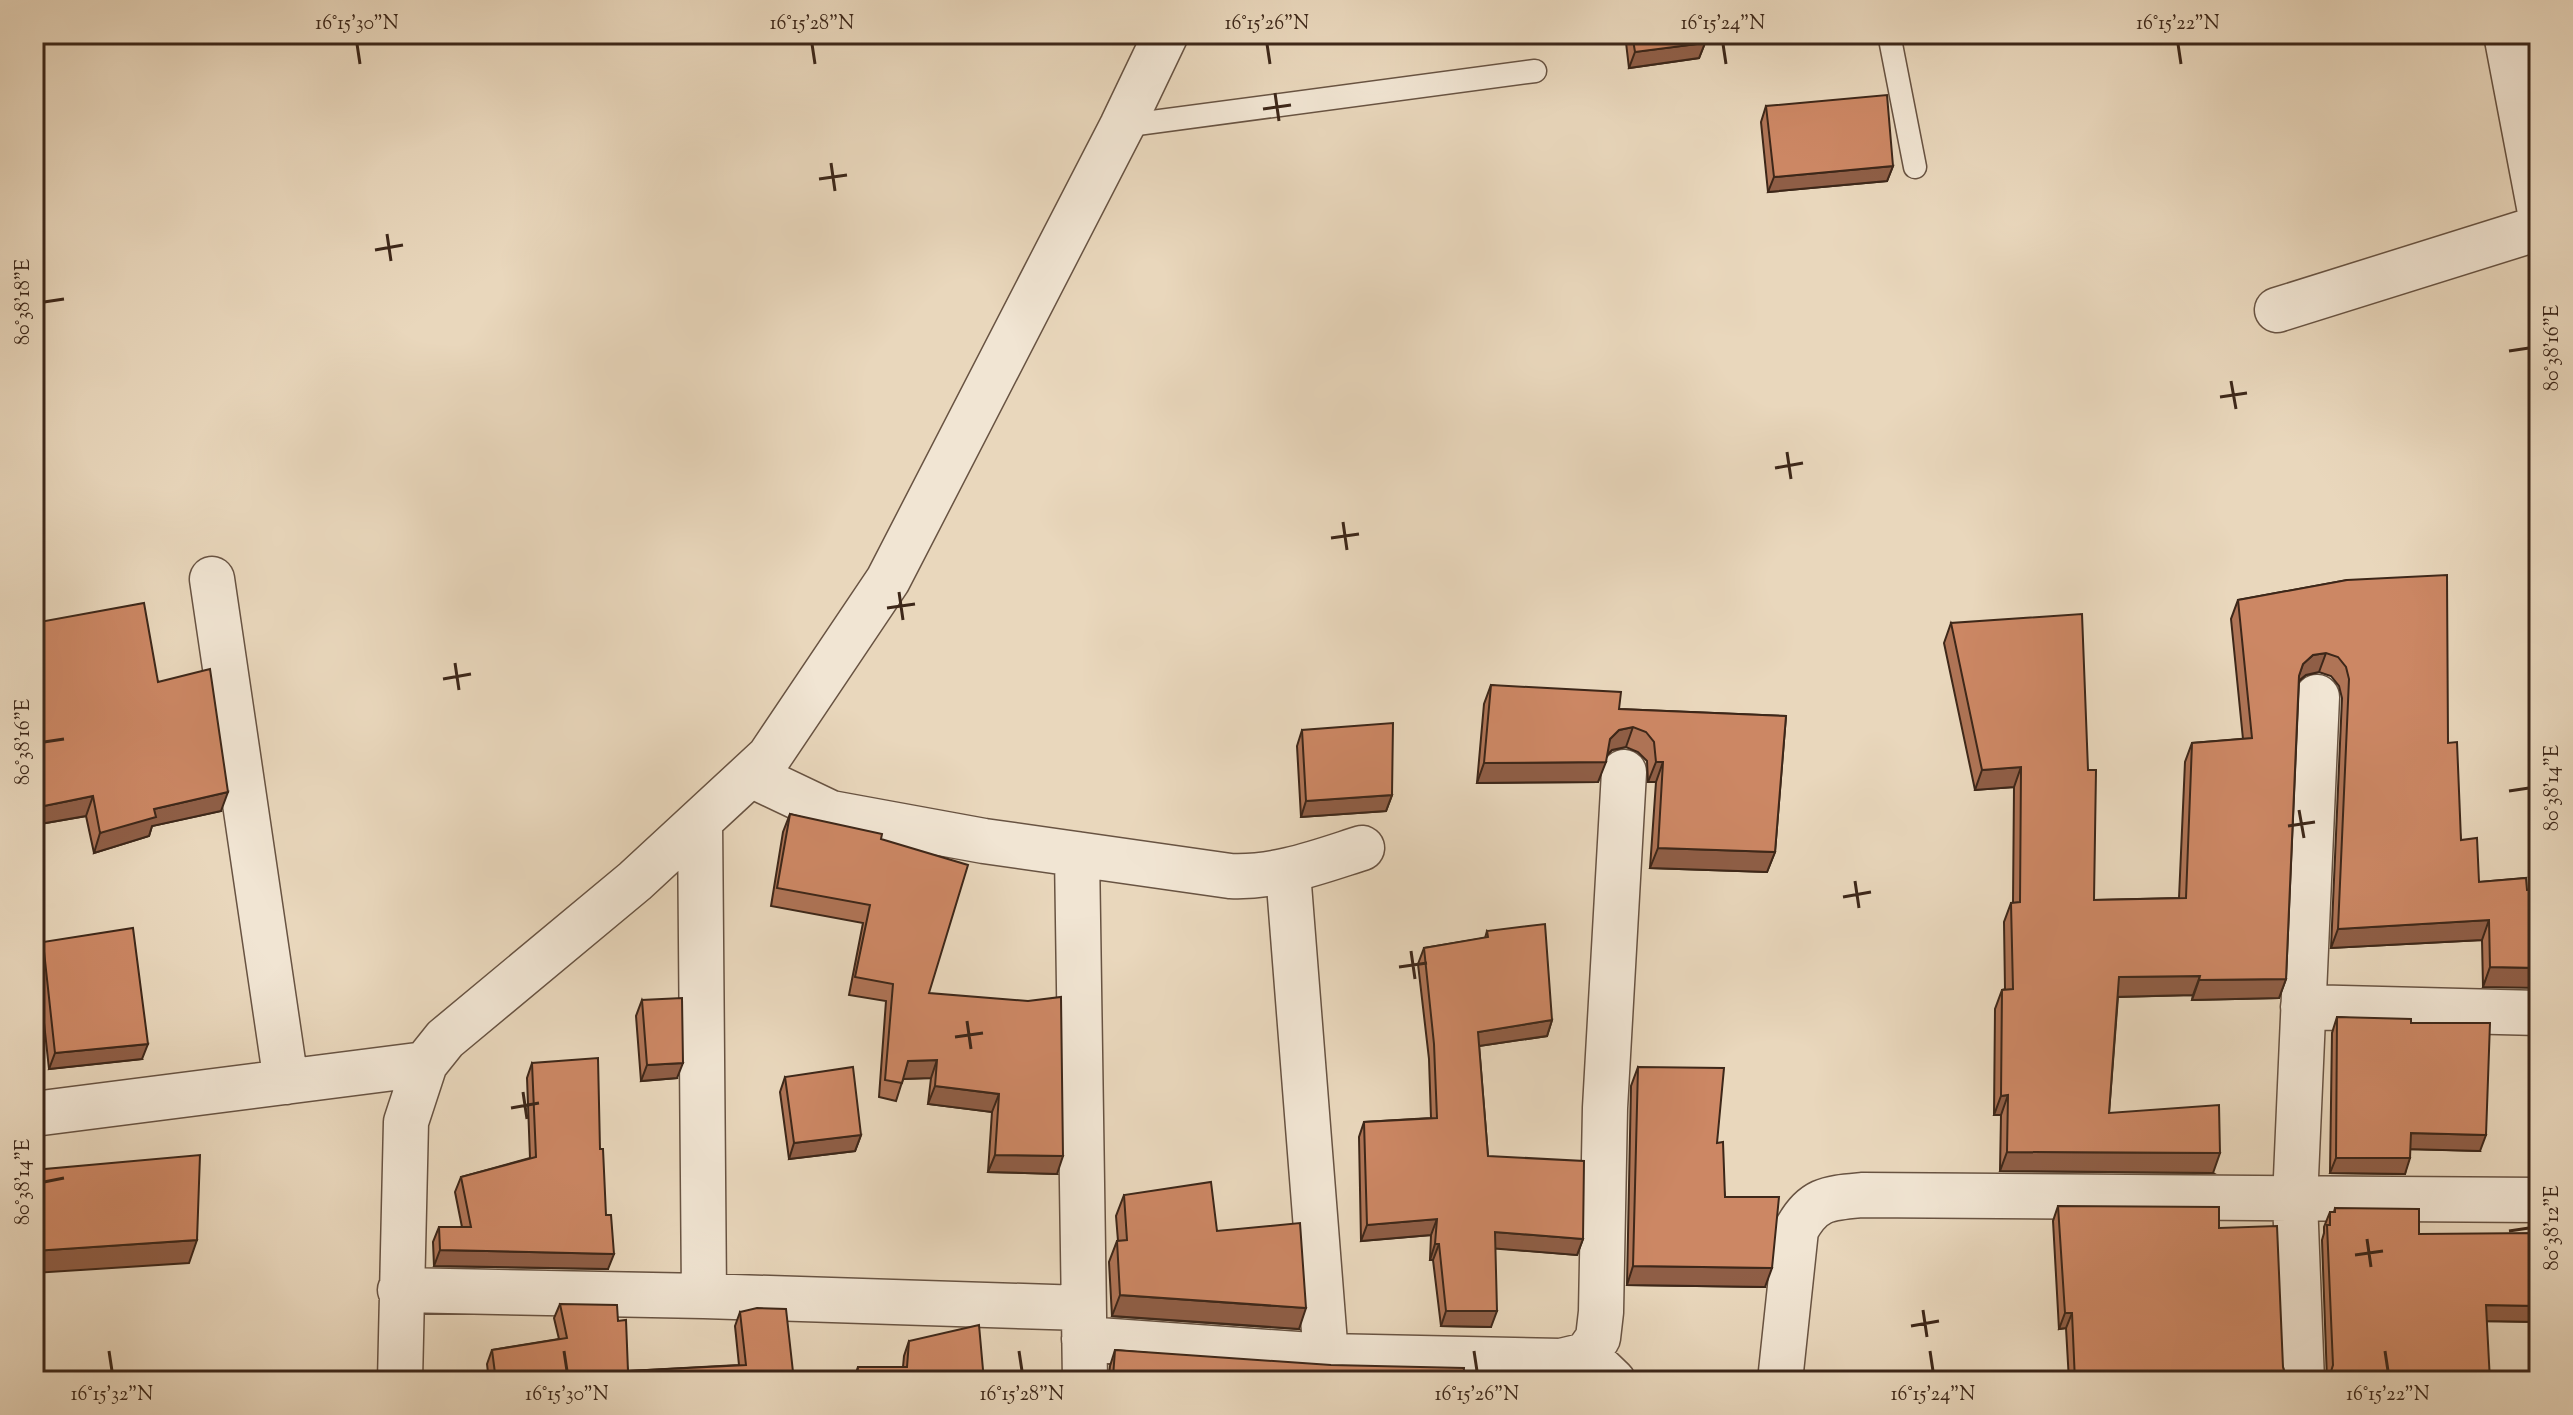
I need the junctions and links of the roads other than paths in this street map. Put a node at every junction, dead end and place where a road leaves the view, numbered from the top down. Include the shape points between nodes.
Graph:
1 (1166, 34) edge
2 (1889, 34) edge
3 (2506, 34) edge
4 (1535, 71) dead end
5 (1122, 126) junction
6 (1915, 167) dead end
7 (2539, 207) edge
8 (2539, 228) edge
9 (2277, 310) dead end
10 (212, 579) dead end
11 (2317, 697) dead end
12 (760, 766) junction
13 (1624, 772) dead end
14 (700, 821) junction
15 (1362, 848) dead end
16 (1077, 854) junction
17 (1288, 872) junction
18 (2303, 1007) junction
19 (2539, 1013) edge
20 (425, 1064) junction
21 (286, 1082) junction
22 (34, 1114) edge
23 (2295, 1200) junction
24 (2539, 1200) edge
25 (400, 1290) junction
26 (704, 1296) junction
27 (1084, 1343) edge
28 (1326, 1356) junction
29 (1599, 1368) edge
30 (400, 1381) edge
31 (1780, 1381) edge
32 (2302, 1381) edge

1 - 5 street
2 - 6 lane
3 - 7 street
4 - 5 lane
5 - 12 street via 888,580
8 - 9 street
10 - 21 street
11 - 18 street
12 - 14 street
12 - 16 street via 831,813
13 - 29 street via 1605,1108
14 - 20 street via 445,1039
14 - 26 street
15 - 17 street
16 - 17 street via 1230,876
16 - 27 street
17 - 28 street
18 - 19 street
18 - 23 street
20 - 21 street
20 - 25 street via 406,1122
21 - 22 street
23 - 24 street
23 - 31 street via 1830,1198 1806,1211 1796,1230
23 - 32 street
25 - 26 street
25 - 30 street
26 - 27 street
27 - 28 street
28 - 29 street via 1561,1361

